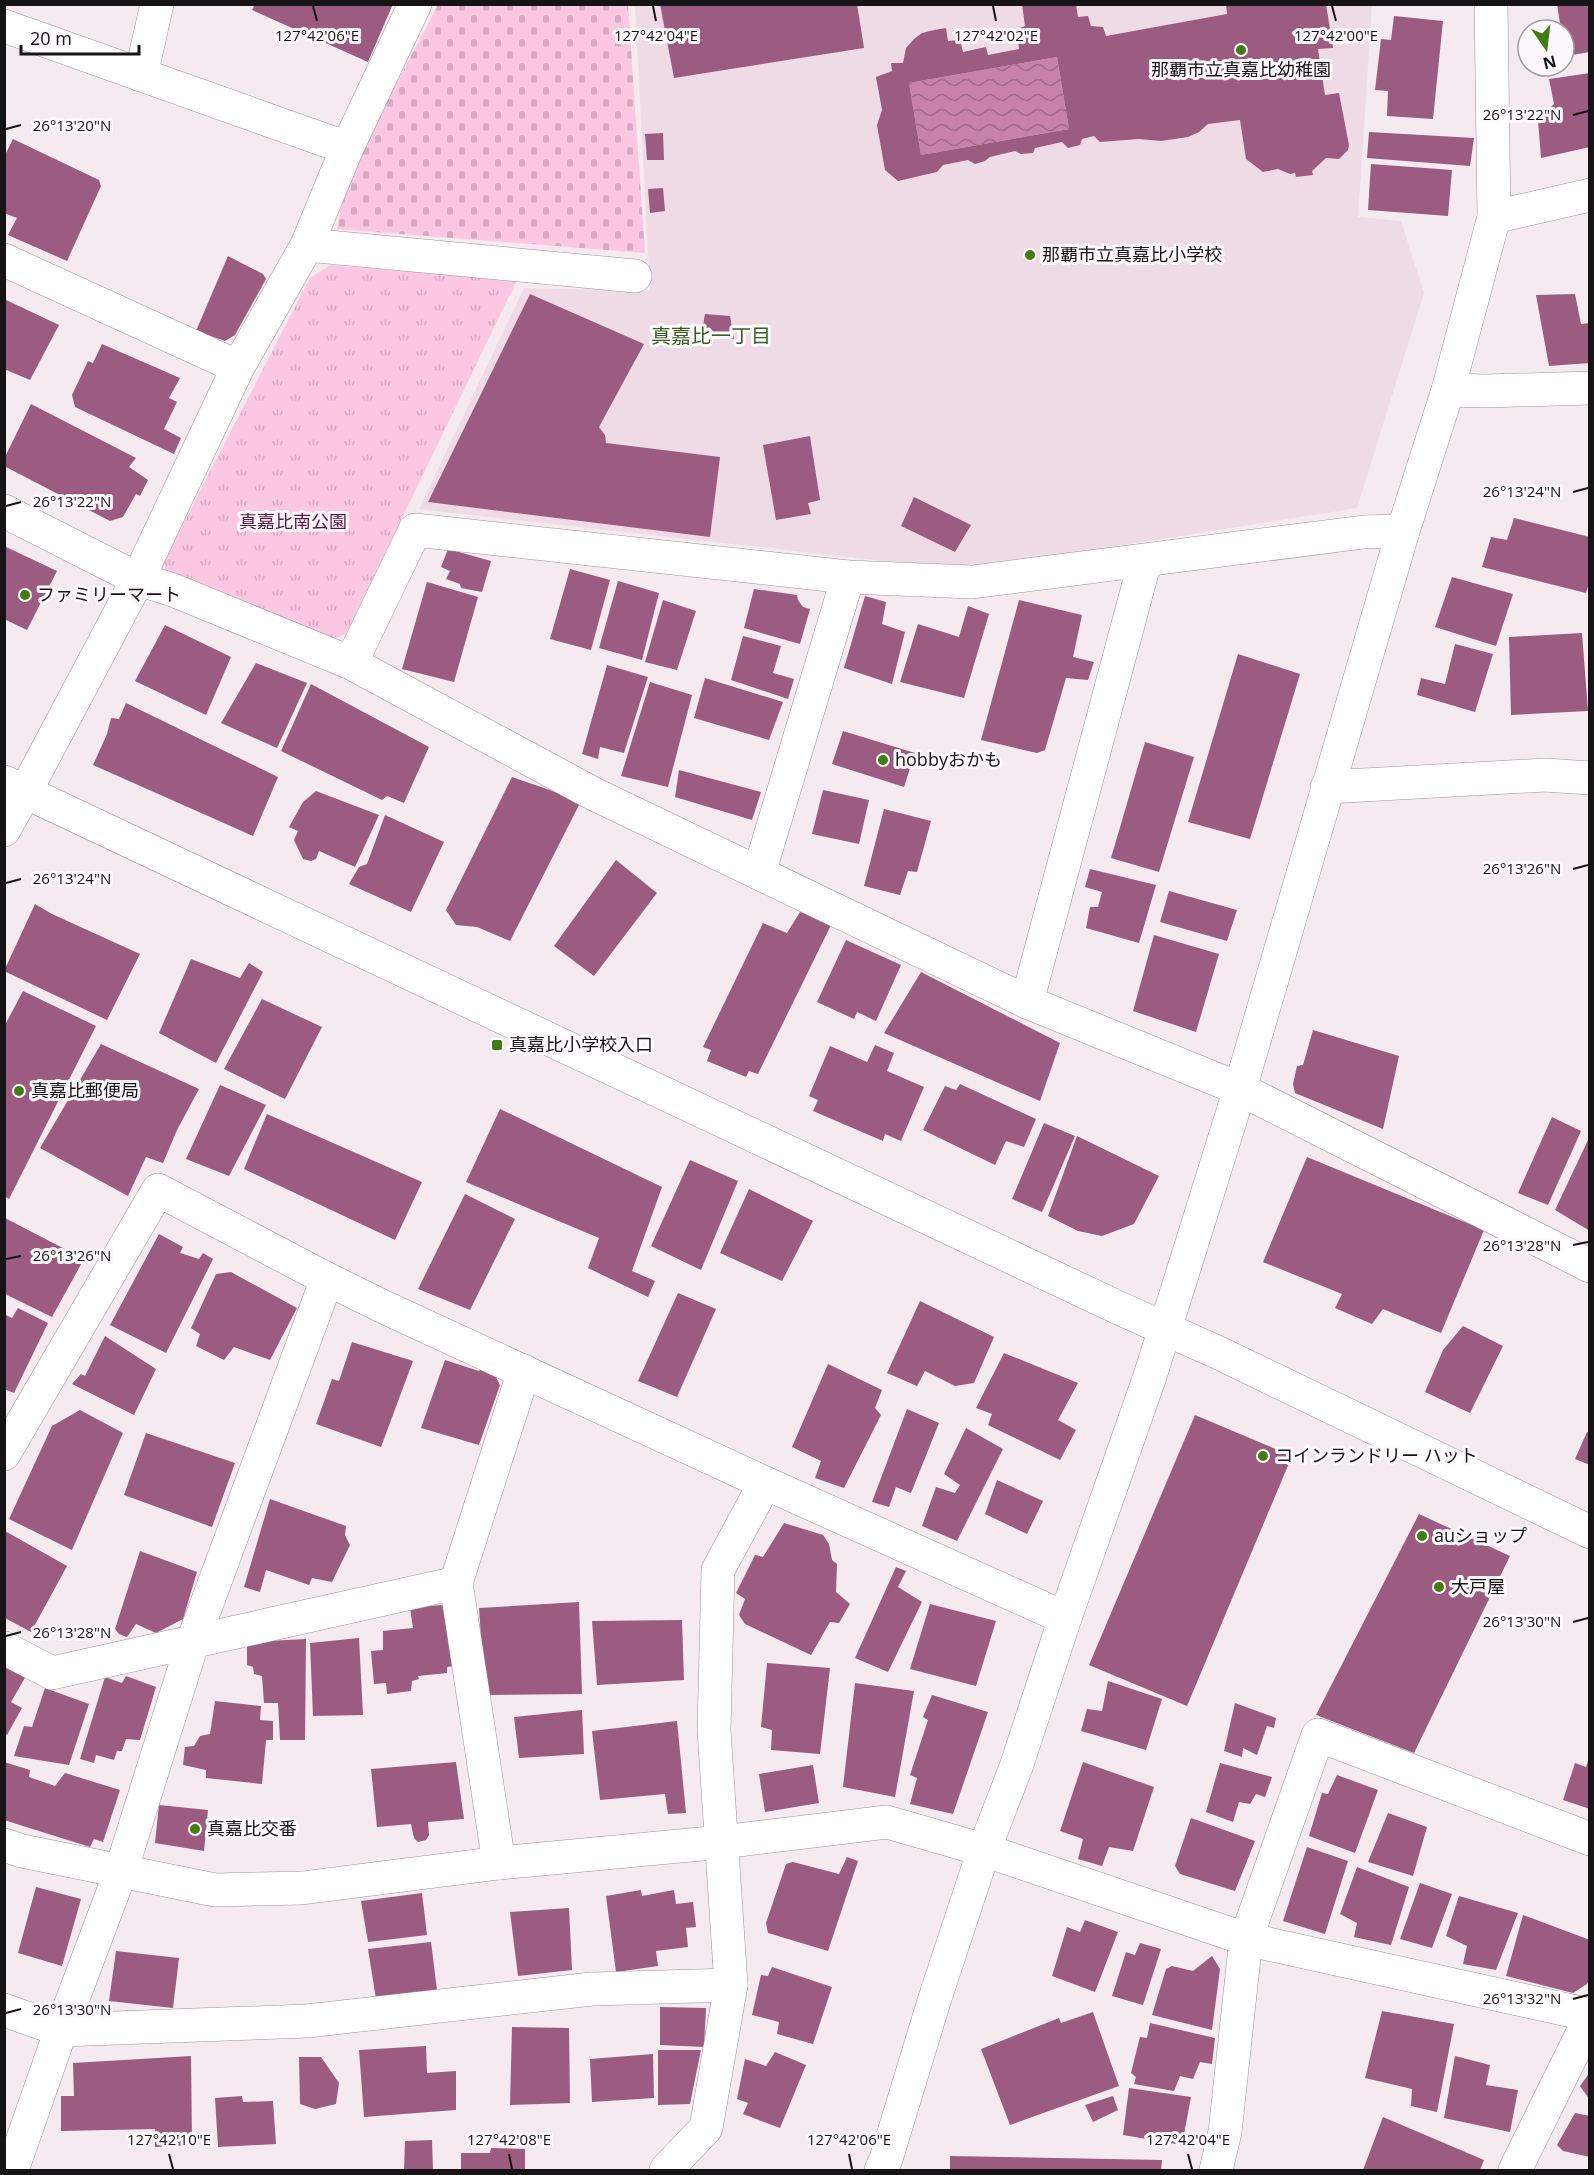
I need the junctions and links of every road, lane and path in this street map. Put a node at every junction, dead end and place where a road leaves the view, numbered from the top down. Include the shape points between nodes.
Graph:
1 (157, 4) edge
2 (415, 4) edge
3 (1491, 4) edge
4 (4, 26) edge
5 (141, 75) junction
6 (347, 148) junction
7 (1590, 195) edge
8 (1494, 217) junction
9 (307, 245) junction
10 (4, 260) edge
11 (634, 276) dead end
12 (238, 368) junction
13 (1590, 388) edge
14 (1448, 390) junction
15 (4, 511) edge
16 (1403, 531) junction
17 (1145, 561) junction
18 (848, 578) junction
19 (138, 579) junction
20 (351, 663) junction
21 (1590, 778) edge
22 (15, 787) edge
23 (1327, 787) junction
24 (4, 830) edge
25 (759, 873) junction
26 (1027, 1002) junction
27 (1240, 1089) junction
28 (1590, 1266) edge
29 (327, 1279) junction
30 (1165, 1329) junction
31 (524, 1371) junction
32 (4, 1454) edge
33 (765, 1483) junction
34 (1590, 1532) edge
35 (456, 1583) junction
36 (1065, 1618) junction
37 (193, 1641) junction
38 (4, 1648) edge
39 (1590, 1839) edge
40 (722, 1842) junction
41 (4, 1845) edge
42 (984, 1850) junction
43 (499, 1863) junction
44 (121, 1871) junction
45 (1246, 1939) junction
46 (731, 1985) junction
47 (4, 2010) edge
48 (1590, 2017) edge
49 (61, 2030) junction
50 (4, 2166) edge
51 (12, 2170) edge
52 (666, 2170) edge
53 (881, 2170) edge
54 (1216, 2170) edge
55 (1515, 2170) edge

1 - 5 street
2 - 6 street
3 - 8 street
4 - 5 street
5 - 6 street
6 - 9 street
7 - 8 street
8 - 14 street
9 - 11 street
9 - 12 street
10 - 12 street
12 - 19 street
13 - 14 street
14 - 16 street
15 - 19 street
16 - 17 street via 1364,532
16 - 23 street
17 - 18 street via 972,582
17 - 26 street
18 - 20 street via 414,530
18 - 25 street
19 - 20 street
19 - 22 street
20 - 25 street via 594,794
21 - 23 street via 1545,775
22 - 24 street
22 - 30 street
23 - 27 street
25 - 26 street
26 - 27 street
27 - 28 street
27 - 30 street
29 - 31 street
29 - 32 street via 158,1190
29 - 37 street
30 - 34 street
30 - 36 street
31 - 33 street
31 - 35 street
33 - 36 street
33 - 40 street via 718,1570 714,1730
35 - 37 street
35 - 43 street
36 - 42 street
37 - 38 street via 52,1672
37 - 44 street
39 - 45 street via 1318,1735
40 - 42 street via 887,1822
40 - 43 street
40 - 46 street
41 - 44 street
42 - 45 street
42 - 53 street
43 - 44 street via 302,1888 237,1890 215,1890
44 - 49 street
45 - 48 street
45 - 54 street via 1225,2132
46 - 49 street via 592,1989 308,2021
46 - 52 street via 706,2128
47 - 49 street
48 - 55 street
49 - 51 street
50 - 51 street

